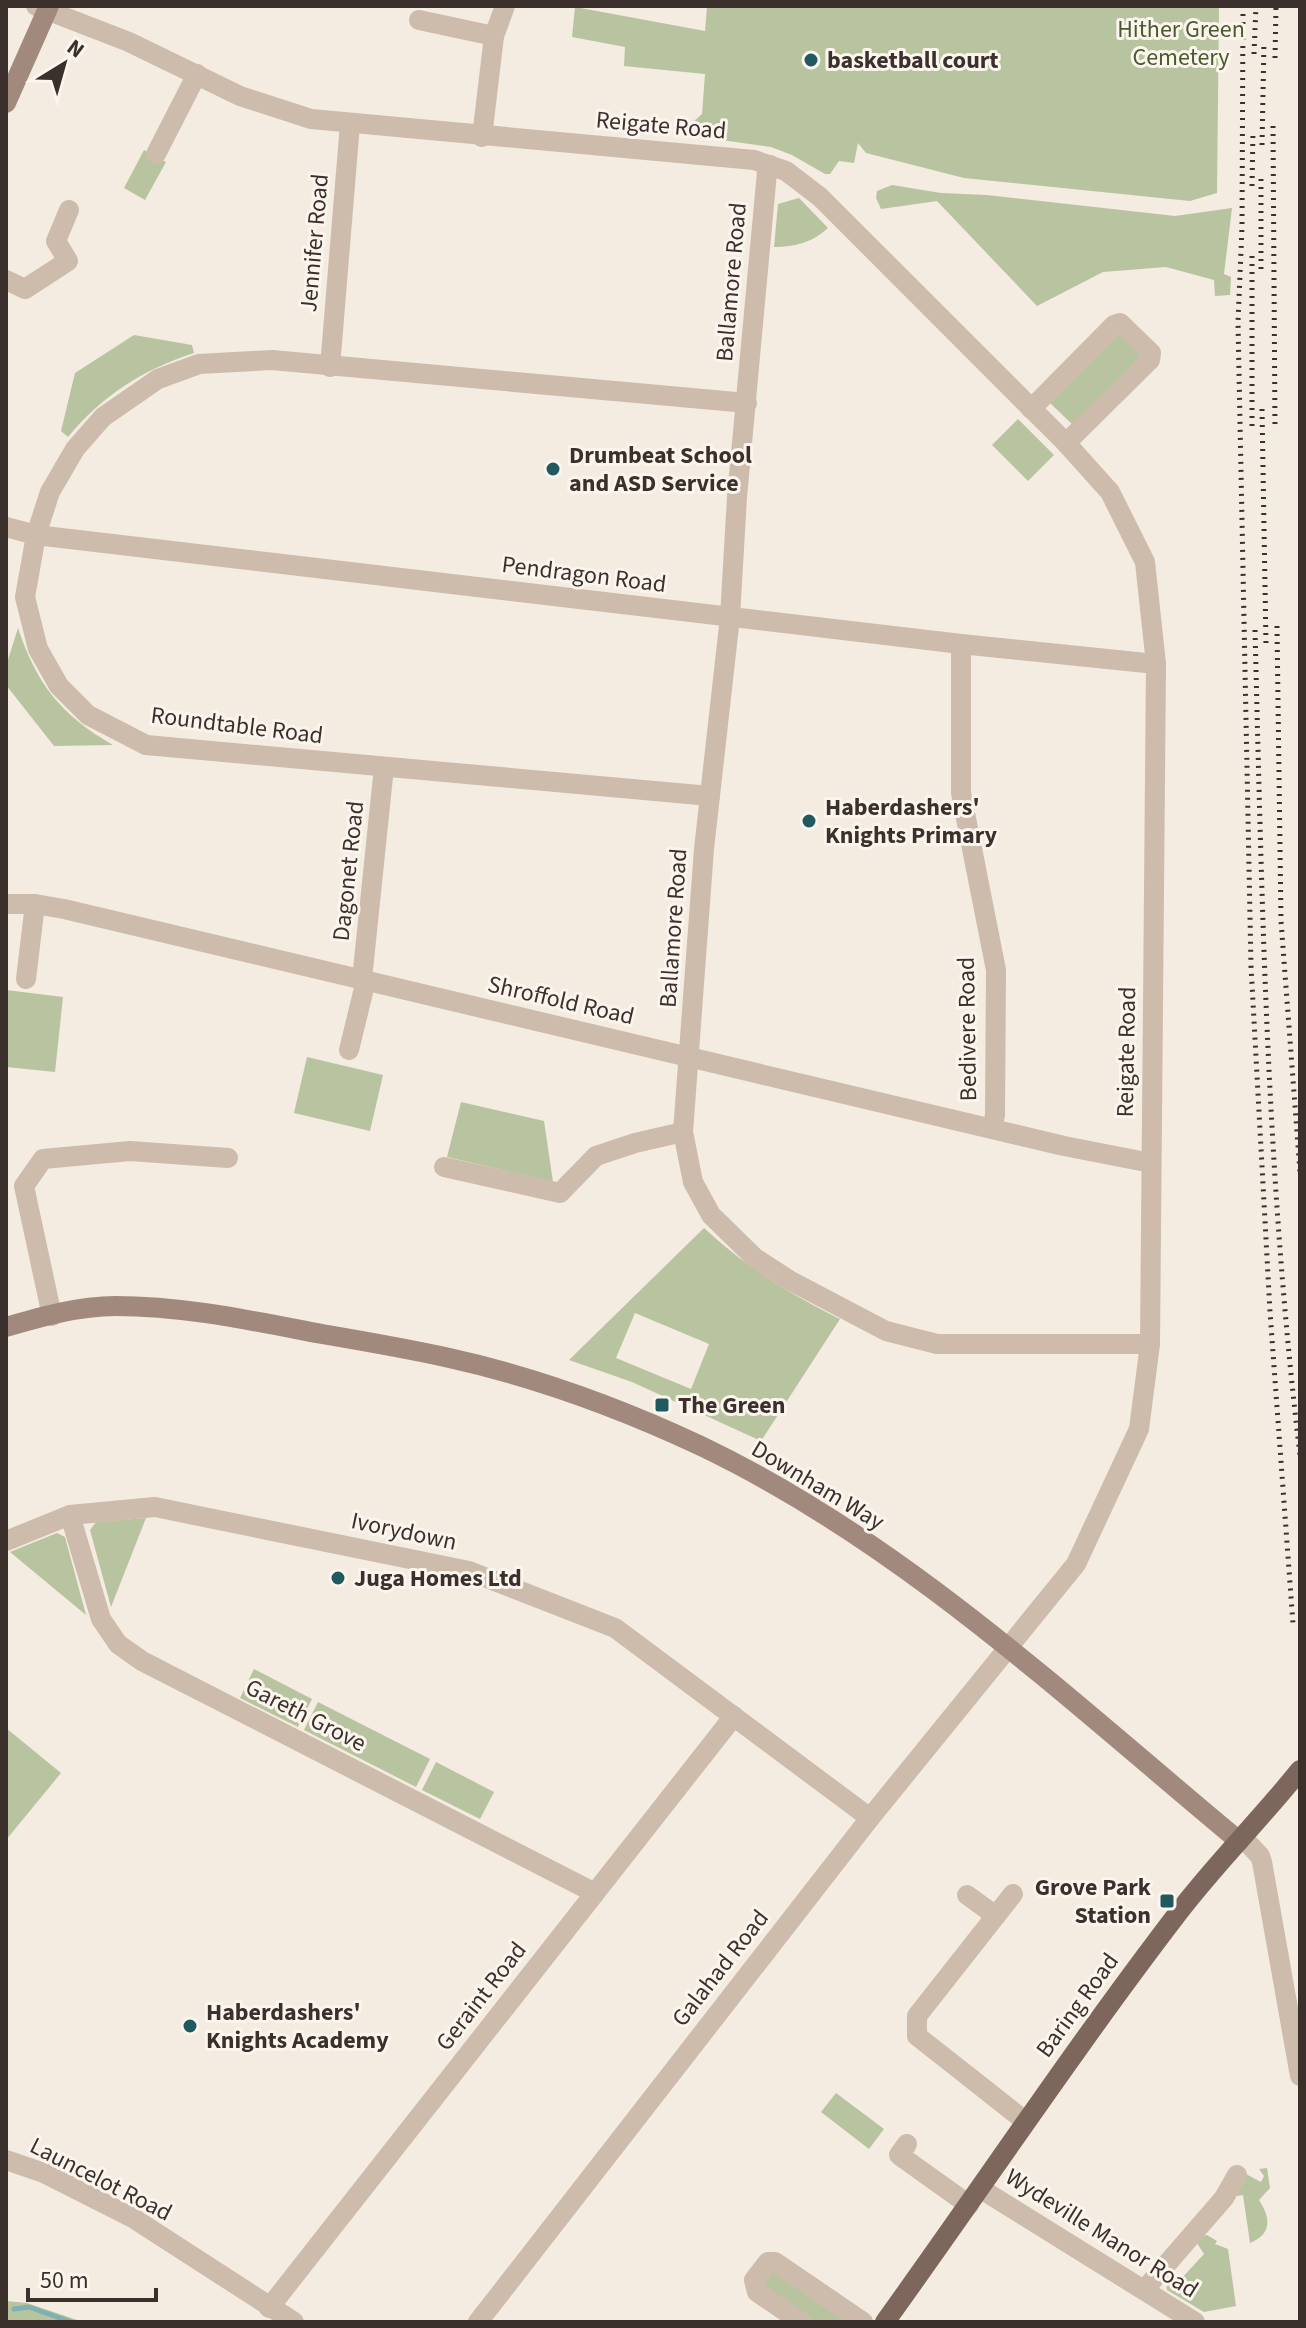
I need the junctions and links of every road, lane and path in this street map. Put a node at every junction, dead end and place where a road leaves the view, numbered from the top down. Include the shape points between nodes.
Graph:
1 (505, 6) edge
2 (44, 7) edge
3 (419, 20) dead end
4 (494, 36) junction
5 (197, 74) junction
6 (6, 103) edge
7 (350, 124) junction
8 (482, 137) junction
9 (156, 154) dead end
10 (770, 165) junction
11 (69, 210) dead end
12 (6, 280) edge
13 (330, 367) junction
14 (747, 403) junction
15 (1031, 409) junction
16 (1066, 443) junction
17 (6, 527) edge
18 (36, 535) junction
19 (730, 617) junction
20 (961, 644) junction
21 (1156, 664) junction
22 (384, 767) junction
23 (710, 796) junction
24 (6, 904) edge
25 (35, 904) junction
26 (26, 979) dead end
27 (364, 980) junction
28 (349, 1050) dead end
29 (690, 1058) junction
30 (992, 1128) junction
31 (683, 1132) junction
32 (228, 1158) dead end
33 (1151, 1163) junction
34 (444, 1167) dead end
35 (52, 1316) junction
36 (6, 1327) edge
37 (1150, 1344) junction
38 (70, 1515) junction
39 (6, 1541) edge
40 (1006, 1649) junction
41 (734, 1716) junction
42 (1300, 1770) edge
43 (870, 1818) junction
44 (1240, 1839) junction
45 (595, 1893) junction
46 (1013, 1894) dead end
47 (967, 1895) dead end
48 (996, 1916) junction
49 (1300, 2076) edge
50 (1025, 2121) junction
51 (899, 2155) dead end
52 (6, 2160) edge
53 (1237, 2175) dead end
54 (975, 2197) junction
55 (1145, 2289) junction
56 (269, 2308) junction
57 (294, 2322) edge
58 (478, 2322) edge
59 (801, 2322) edge
60 (863, 2322) edge
61 (885, 2322) edge
62 (1195, 2322) edge

1 - 4 street
2 - 5 street, Reigate Road
2 - 6 street
3 - 4 street
4 - 8 street
5 - 7 street, Reigate Road via 273,108
5 - 9 street
7 - 8 street, Reigate Road
7 - 13 street, Jennifer Road
8 - 10 street, Reigate Road
10 - 14 street, Ballamore Road
10 - 15 street, Reigate Road via 801,180 820,197
11 - 12 street via 56,241 68,261 25,289
13 - 14 street, Roundtable Road
13 - 18 street, Roundtable Road via 272,360 199,364 158,379 103,417 75,449 50,492
14 - 19 street, Ballamore Road
15 - 16 street, Reigate Road
15 - 16 street via 1114,325 1127,327 1151,353 1150,360
16 - 21 street, Reigate Road via 1110,492 1145,562
17 - 18 street, Pendragon Road
18 - 19 street, Pendragon Road
18 - 22 street, Roundtable Road via 25,597 38,649 59,686 88,715 146,745
19 - 20 street, Pendragon Road
19 - 23 street, Ballamore Road
20 - 21 street, Pendragon Road
20 - 30 street, Bedivere Road via 961,793 996,970
21 - 33 street, Reigate Road
22 - 23 street, Roundtable Road
22 - 27 street, Dagonet Road
23 - 29 street, Ballamore Road
24 - 25 street, Shroffold Road
25 - 26 street
25 - 27 street, Shroffold Road
27 - 28 street, Dagonet Road
27 - 29 street, Shroffold Road
29 - 30 street, Shroffold Road
29 - 31 street, Ballamore Road
30 - 33 street, Shroffold Road
31 - 34 street via 596,1156 560,1193
31 - 37 street, Ballamore Road via 693,1182 731,1237 789,1280 886,1331 937,1344
32 - 35 street via 130,1151 43,1159 24,1186
33 - 37 street, Reigate Road
35 - 36 street, Downham Way
35 - 40 street, Downham Way via 115,1306 212,1313 447,1357 527,1378 701,1446 776,1487 902,1567
37 - 40 street, Reigate Road via 1139,1429 1076,1564
38 - 39 street, Ivorydown
38 - 41 street, Ivorydown via 155,1507 469,1571 615,1628
38 - 45 street, Gareth Grove via 101,1619 118,1644 155,1668
40 - 43 street, Galahad Road
40 - 44 street, Downham Way
41 - 43 street, Ivorydown
41 - 45 street, Geraint Road
42 - 44 main road, Baring Road
43 - 58 street, Galahad Road
44 - 49 street via 1262,1862
44 - 50 main road, Baring Road via 1179,1911
45 - 56 street, Geraint Road
46 - 48 street
47 - 48 street
48 - 50 street via 917,2016 911,2035
50 - 54 main road, Baring Road
51 - 54 street
52 - 56 street, Launcelot Road via 133,2218
53 - 55 street via 1224,2198
54 - 55 street, Wydeville Manor Road
54 - 61 main road, Baring Road
55 - 62 street, Wydeville Manor Road
56 - 57 street, Launcelot Road
59 - 60 street via 757,2292 754,2280 768,2262

